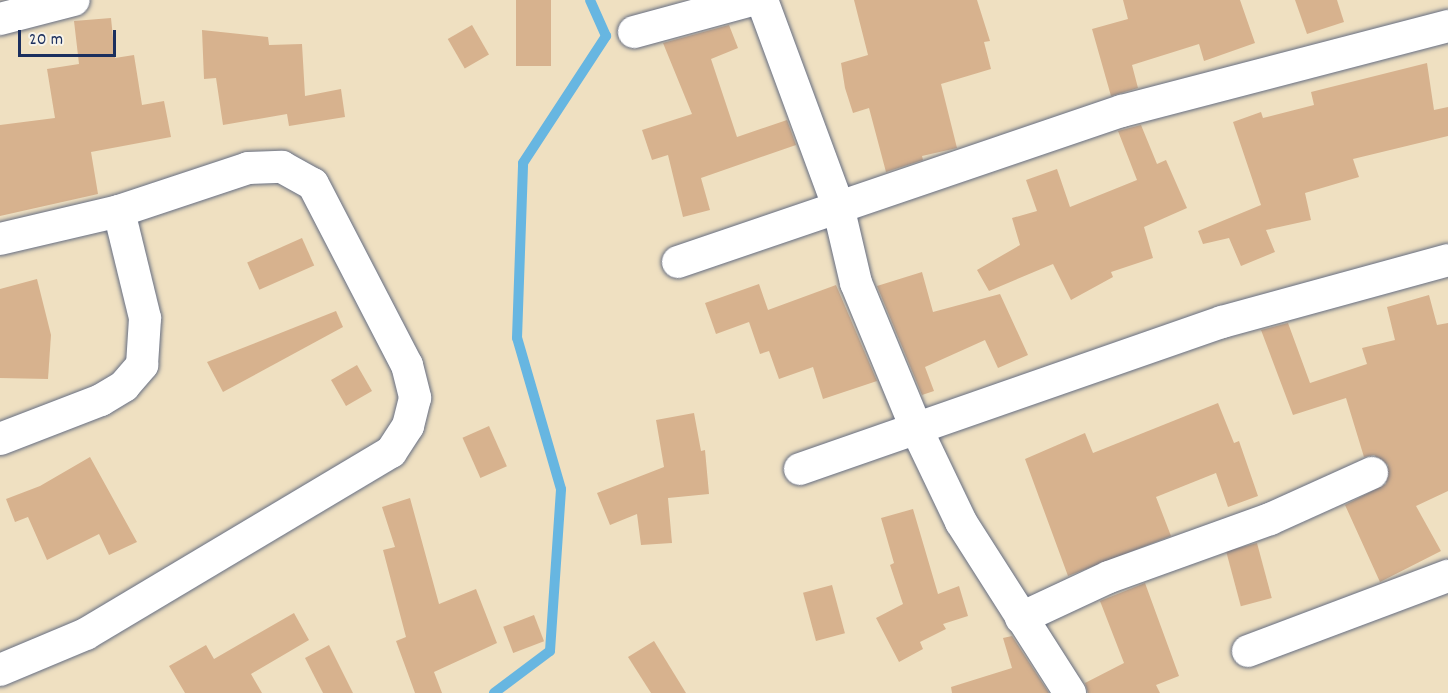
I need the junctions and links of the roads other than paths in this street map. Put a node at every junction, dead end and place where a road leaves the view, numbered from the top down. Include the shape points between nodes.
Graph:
1 (74, 0) edge
2 (752, 0) edge
3 (762, 0) edge
4 (0, 19) edge
5 (1448, 26) edge
6 (634, 32) dead end
7 (838, 207) junction
8 (119, 211) junction
9 (0, 239) edge
10 (1448, 260) edge
11 (678, 262) dead end
12 (917, 430) junction
13 (0, 439) edge
14 (800, 469) dead end
15 (1372, 473) dead end
16 (1448, 576) edge
17 (1021, 618) junction
18 (1248, 651) dead end
19 (0, 670) edge
20 (1070, 693) edge

1 - 4 street
2 - 6 street
3 - 7 street
5 - 7 street via 1122,111
7 - 11 street
7 - 12 street via 856,283
8 - 9 street
8 - 13 street via 145,318 142,364 124,386 101,400
8 - 19 street via 248,168 282,167 313,184 407,365 414,398 408,426 392,452 86,634
10 - 12 street via 1221,322
12 - 14 street
12 - 17 street via 961,522
15 - 17 street via 1270,519 1109,577
16 - 18 street
17 - 20 street

